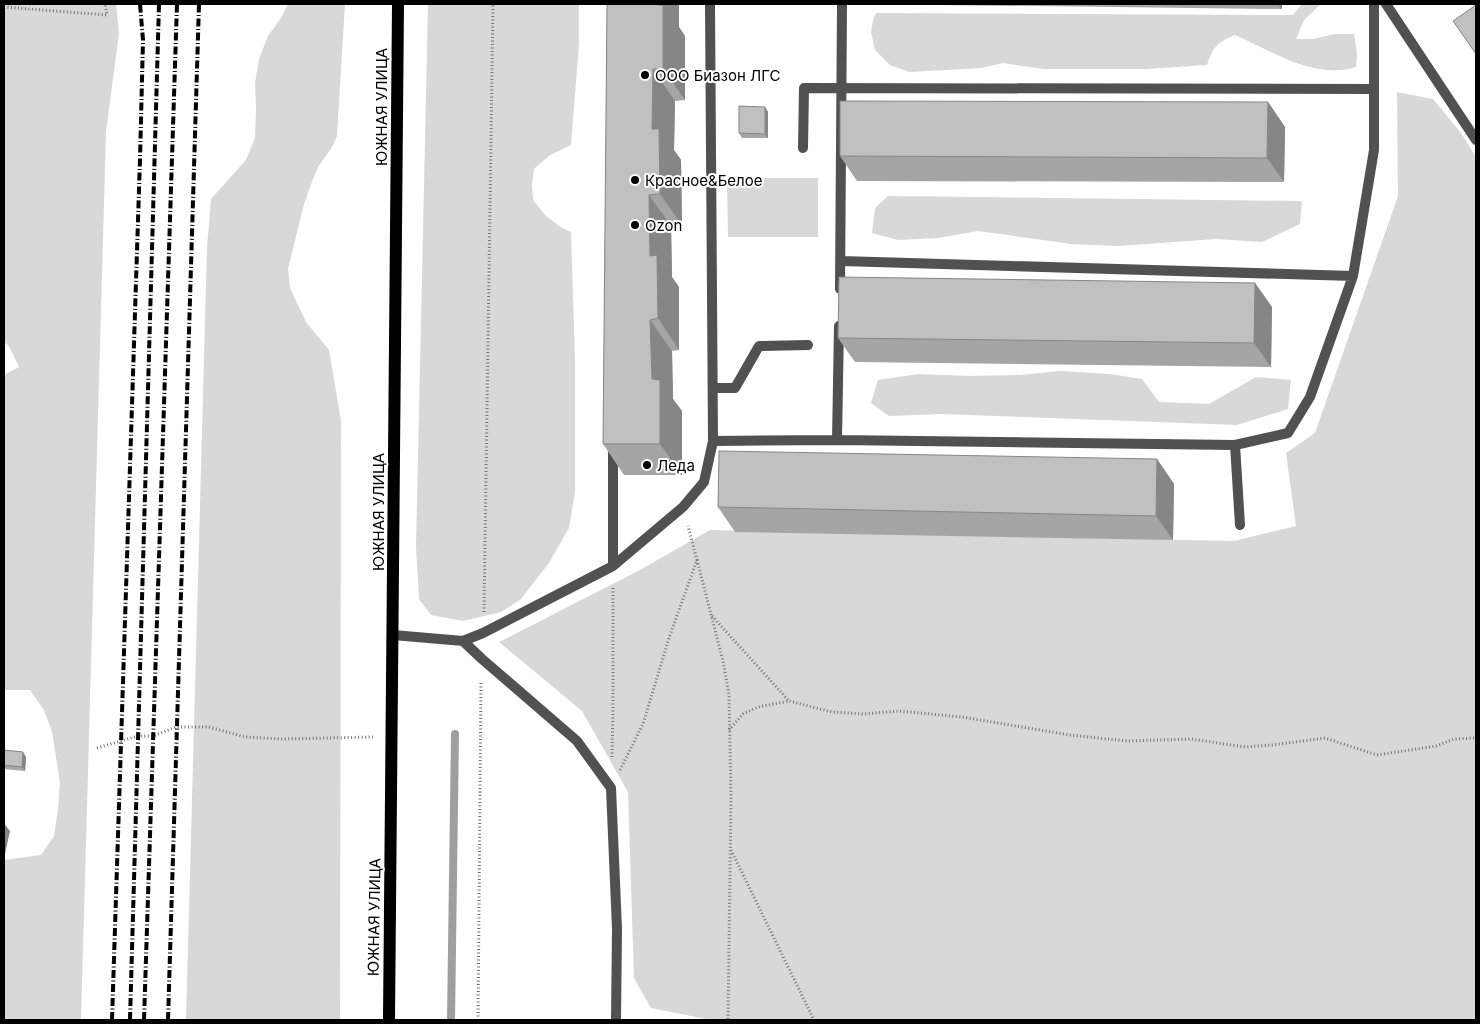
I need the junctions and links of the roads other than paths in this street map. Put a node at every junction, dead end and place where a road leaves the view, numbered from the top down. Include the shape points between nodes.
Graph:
1 (398, 4) edge
2 (710, 4) edge
3 (842, 4) edge
4 (1374, 4) edge
5 (1386, 4) edge
6 (840, 89) junction
7 (1374, 89) junction
8 (1476, 140) edge
9 (803, 148) dead end
10 (840, 261) junction
11 (1353, 276) junction
12 (840, 301) edge
13 (839, 321) edge
14 (808, 345) dead end
15 (713, 388) junction
16 (613, 438) edge
17 (837, 440) junction
18 (713, 441) junction
19 (1235, 445) junction
20 (1240, 525) dead end
21 (613, 566) junction
22 (394, 635) junction
23 (463, 641) junction
24 (389, 1020) edge
25 (616, 1020) edge

1 - 22 main road, ЮЖНАЯ УЛИЦА
2 - 15 street
3 - 6 street
4 - 7 street
5 - 8 street
6 - 7 street
6 - 9 street via 804,88
6 - 10 street
7 - 11 street via 1374,150
10 - 11 street
10 - 12 street
11 - 19 street via 1310,397 1288,433
13 - 17 street
14 - 15 street via 760,346 735,388
15 - 18 street
16 - 21 street
17 - 18 street
17 - 19 street
18 - 21 street via 704,482 683,506
19 - 20 street
21 - 23 street
22 - 23 street
22 - 24 main road, ЮЖНАЯ УЛИЦА
23 - 25 street via 578,741 611,788 617,929

